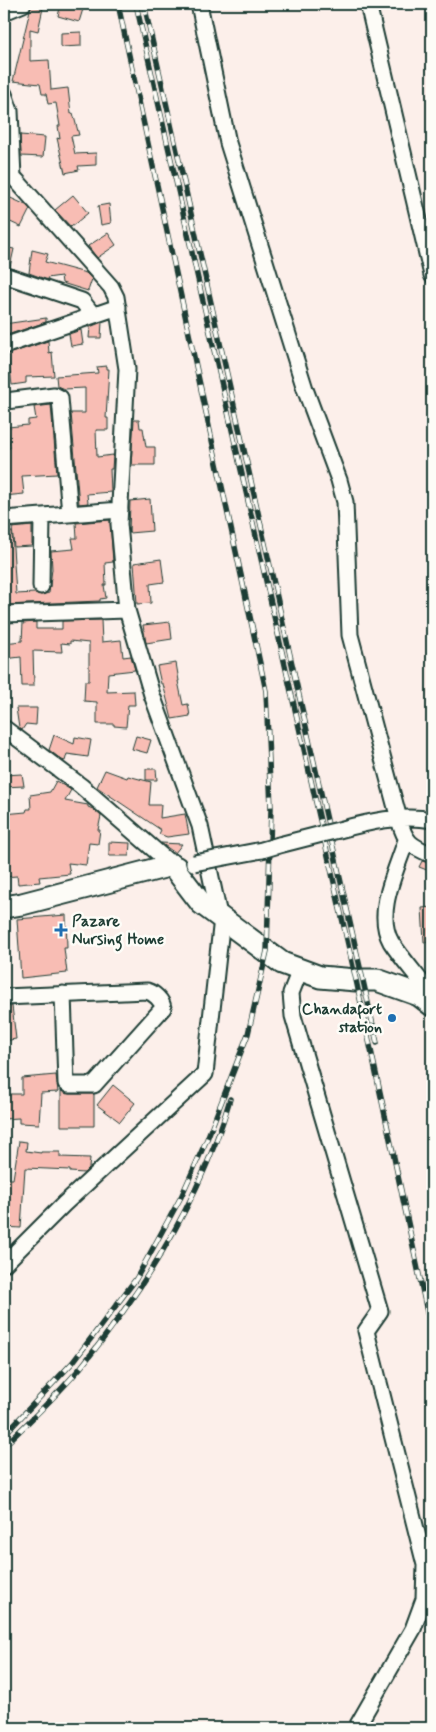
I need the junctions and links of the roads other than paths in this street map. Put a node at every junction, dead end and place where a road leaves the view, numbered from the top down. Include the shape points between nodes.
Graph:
1 (23, 4) edge
2 (199, 4) edge
3 (368, 4) edge
4 (4, 12) edge
5 (4, 94) edge
6 (8, 176) edge
7 (4, 275) edge
8 (432, 275) edge
9 (118, 307) junction
10 (93, 315) junction
11 (4, 346) edge
12 (6, 401) dead end
13 (120, 510) junction
14 (70, 514) junction
15 (42, 516) junction
16 (4, 519) edge
17 (41, 586) dead end
18 (127, 610) junction
19 (4, 614) edge
20 (6, 733) edge
21 (399, 819) junction
22 (432, 820) edge
23 (406, 840) junction
24 (432, 855) edge
25 (172, 865) junction
26 (4, 906) edge
27 (220, 916) junction
28 (300, 970) junction
29 (63, 994) junction
30 (428, 995) edge
31 (4, 997) edge
32 (4, 1264) edge
33 (429, 1580) edge
34 (356, 1728) edge

1 - 4 street
2 - 21 street via 228,143 305,389 345,502 350,635
3 - 8 street
5 - 6 street via 10,111
6 - 9 street via 111,287
7 - 10 street via 82,300
9 - 10 street
9 - 13 street via 127,369
10 - 11 street
12 - 14 street via 54,395 60,398
13 - 14 street
13 - 18 street
14 - 15 street
15 - 16 street
15 - 17 street
18 - 19 street
18 - 27 street via 152,695 200,826
20 - 25 street via 81,786
21 - 22 street via 417,817
21 - 23 street
21 - 25 street, bridge via 364,823 262,850
23 - 24 street
23 - 30 street via 385,903 384,917 391,941
25 - 26 main road
25 - 27 main road via 201,903
27 - 28 main road via 282,963
27 - 32 street via 205,1074
28 - 30 main road via 320,977 377,980
28 - 33 street via 291,993 292,1016 380,1311 366,1331
29 - 29 street via 149,992 163,1008 96,1083 91,1086 69,1085 66,1083
29 - 31 street
33 - 34 street via 413,1629

